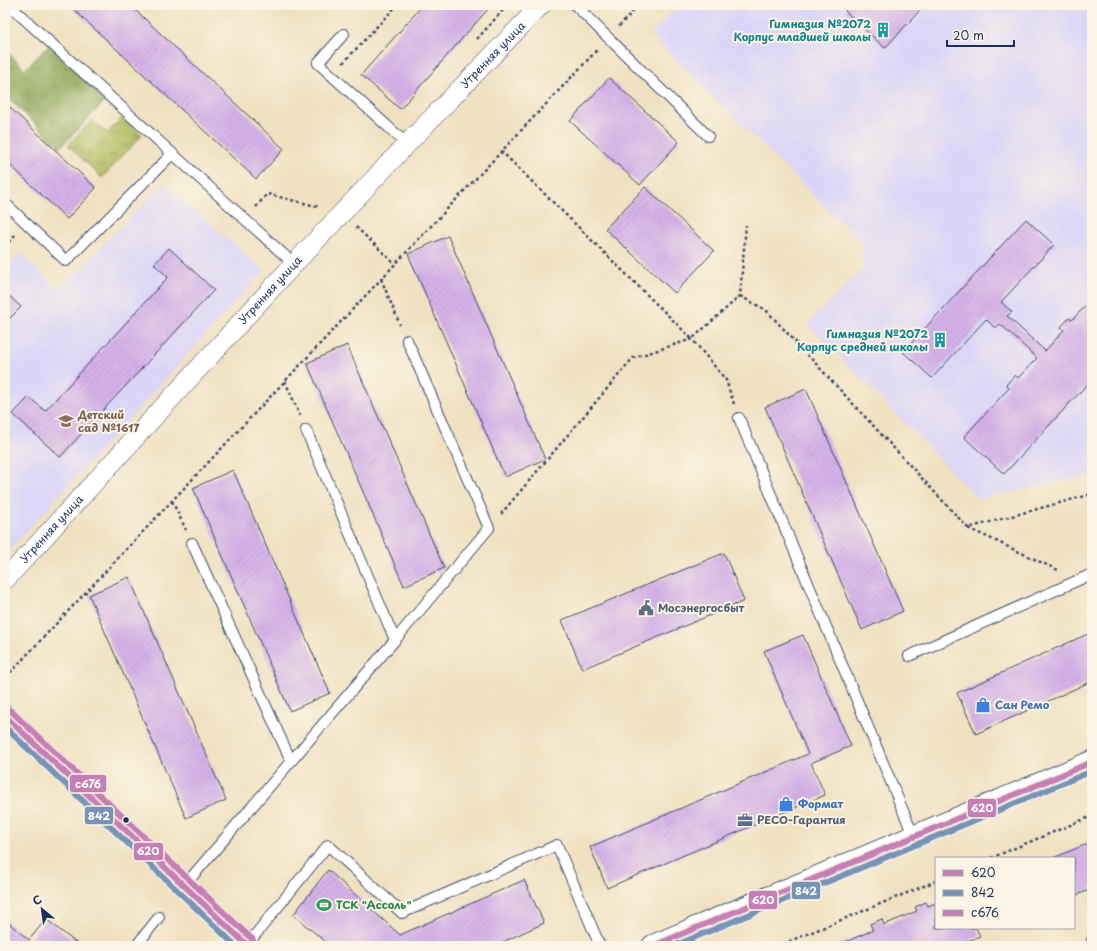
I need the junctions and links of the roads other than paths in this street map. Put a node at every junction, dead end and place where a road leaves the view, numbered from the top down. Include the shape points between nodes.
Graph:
1 (9, 5) edge
2 (541, 5) edge
3 (575, 5) edge
4 (344, 34) dead end
5 (708, 136) dead end
6 (407, 144) junction
7 (172, 154) junction
8 (5, 203) edge
9 (294, 264) junction
10 (407, 340) road end
11 (739, 418) road end
12 (306, 430) road end
13 (192, 543) road end
14 (1092, 574) edge
15 (5, 580) edge
16 (394, 640) junction
17 (909, 656) dead end
18 (5, 716) edge
19 (291, 761) junction
20 (1092, 762) edge
21 (914, 837) junction
22 (184, 886) junction
23 (159, 918) dead end
24 (136, 946) edge
25 (247, 946) edge
26 (600, 946) edge
27 (653, 946) edge

1 - 7 lane
2 - 6 street, Утренняя улица
3 - 5 lane
4 - 6 lane via 318,63
6 - 9 street, Утренняя улица
7 - 8 lane via 66,261
7 - 9 lane
9 - 15 street, Утренняя улица
10 - 16 lane via 489,528
11 - 21 lane
12 - 16 lane
13 - 19 lane
14 - 17 lane
16 - 19 lane
18 - 22 main road
19 - 22 lane
20 - 21 main road
21 - 27 main road
22 - 25 main road
23 - 24 lane
25 - 26 lane via 328,845 402,913 557,846

